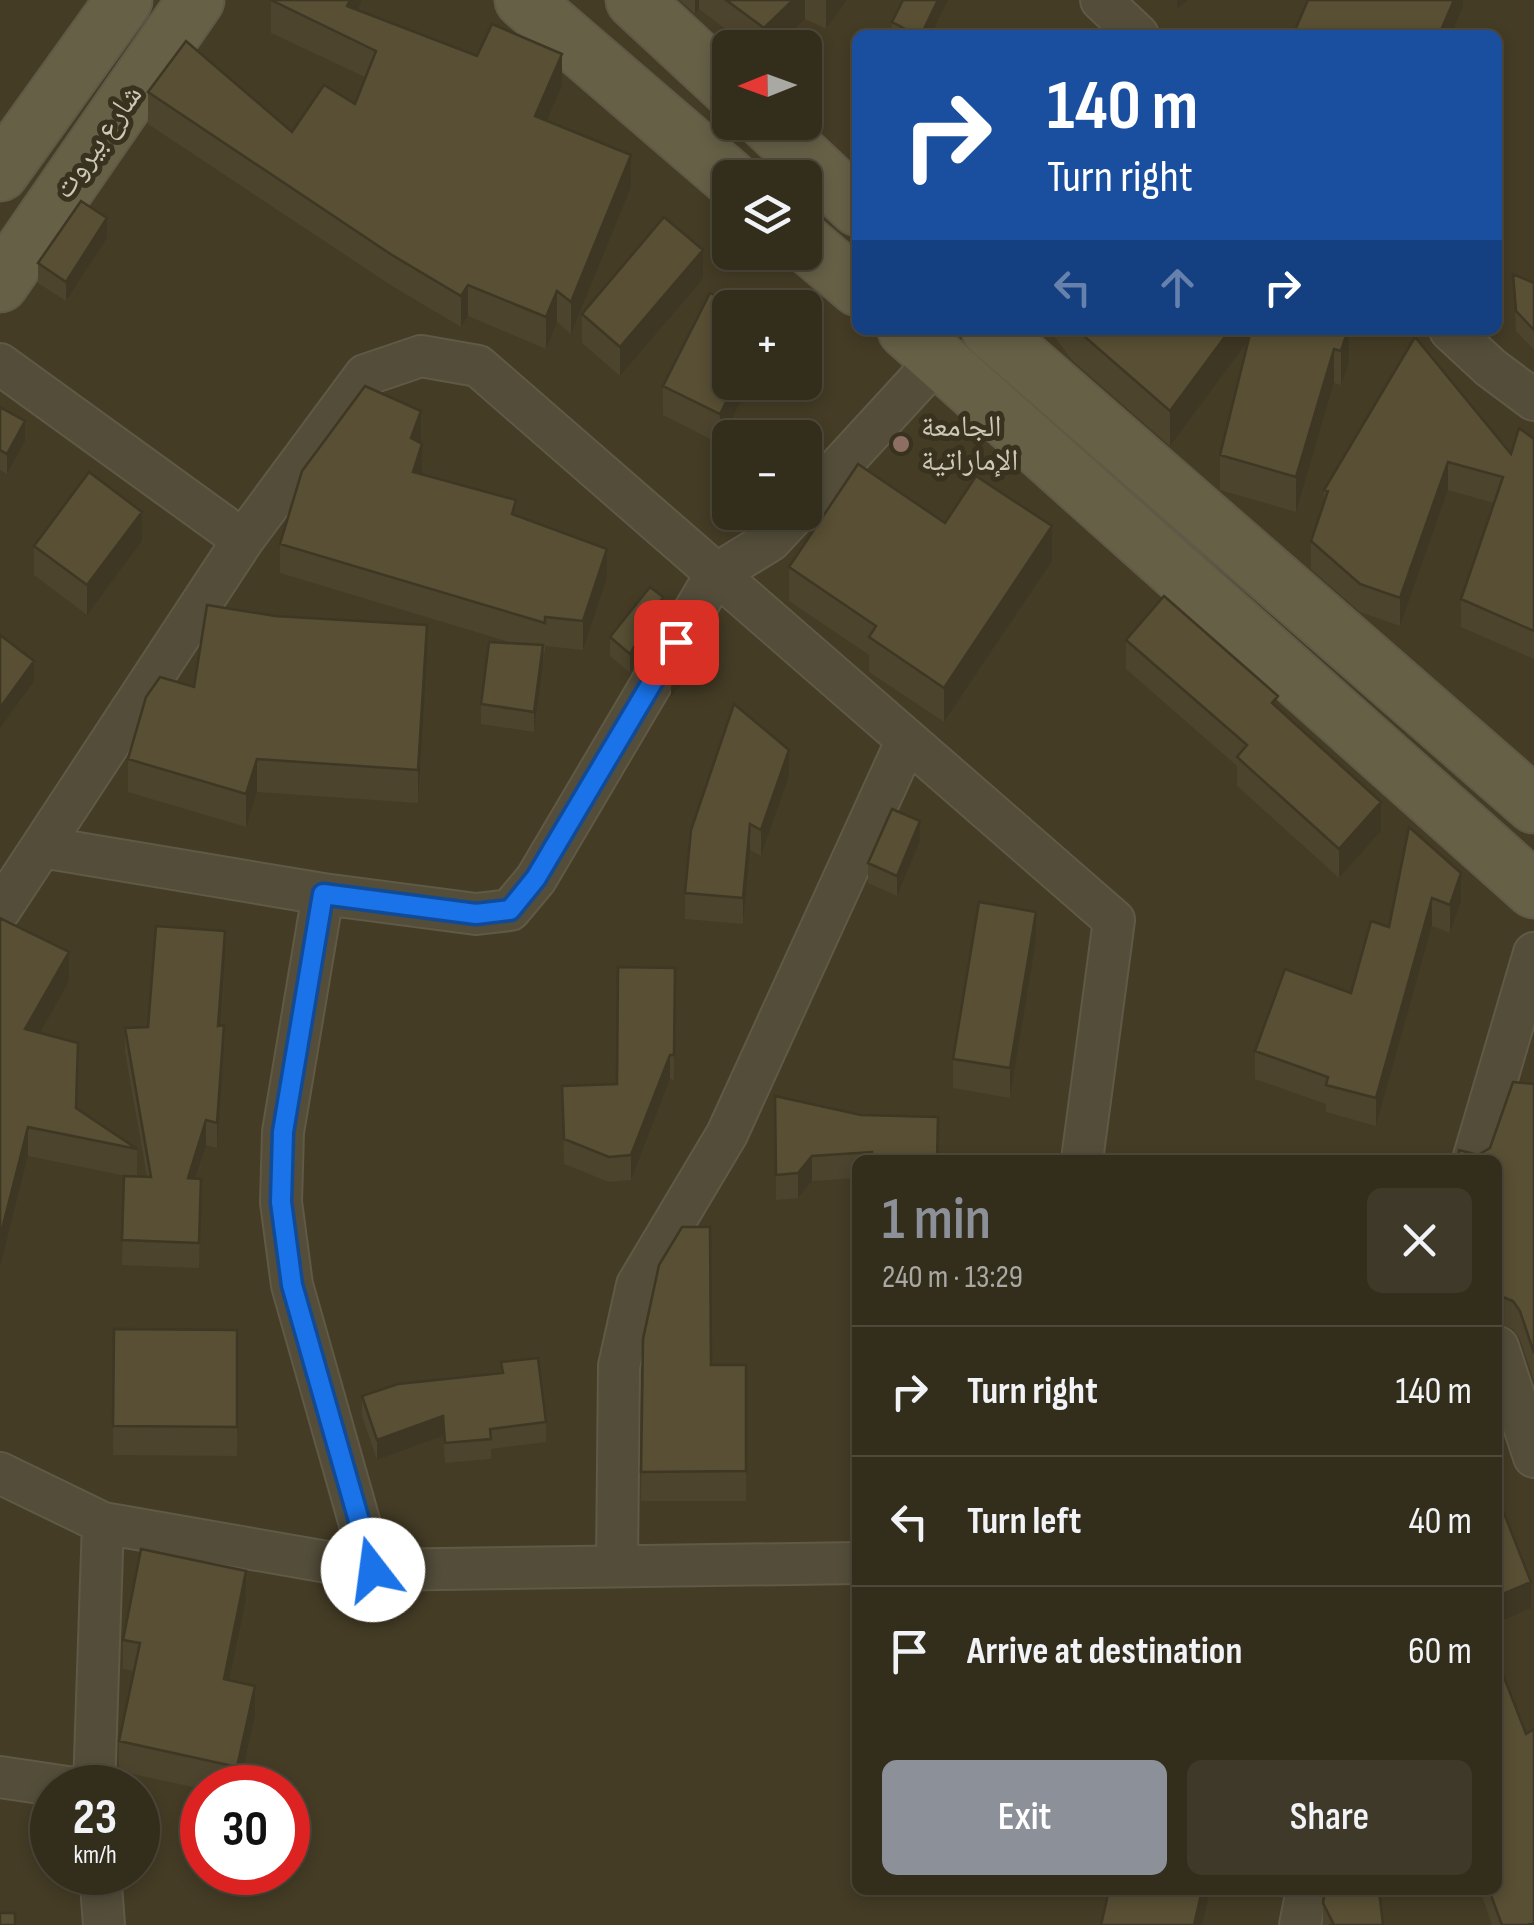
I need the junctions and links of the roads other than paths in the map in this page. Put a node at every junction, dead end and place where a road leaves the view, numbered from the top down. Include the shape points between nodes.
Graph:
1 (124, 0) edge
2 (196, 0) edge
3 (523, 0) edge
4 (634, 0) edge
5 (1101, 0) edge
6 (1133, 30) edge
7 (712, 72) edge
8 (785, 140) edge
9 (712, 163) edge
10 (0, 173) edge
11 (852, 202) edge
12 (822, 257) edge
13 (852, 283) edge
14 (0, 284) edge
15 (996, 335) edge
16 (1455, 335) edge
17 (937, 339) edge
18 (0, 364) edge
19 (1534, 400) edge
20 (822, 483) edge
21 (780, 530) edge
22 (242, 540) junction
23 (716, 574) junction
24 (906, 742) junction
25 (1534, 806) edge
26 (42, 847) junction
27 (1534, 890) edge
28 (323, 894) junction
29 (0, 910) edge
30 (1534, 953) edge
31 (1083, 1155) edge
32 (1474, 1155) edge
33 (1502, 1359) edge
34 (1534, 1457) edge
35 (0, 1474) edge
36 (103, 1523) junction
37 (852, 1562) edge
38 (617, 1566) junction
39 (373, 1570) junction
40 (95, 1765) edge
41 (0, 1777) edge
42 (30, 1781) edge
43 (102, 1895) edge
44 (1306, 1895) edge
45 (104, 1925) edge
46 (1300, 1925) edge

1 - 10 street, شارع بيروت
2 - 14 street, شارع بيروت
3 - 9 street
4 - 7 street
5 - 6 street
8 - 11 street
12 - 13 street
15 - 25 street
16 - 19 street
17 - 20 street
17 - 27 street
18 - 22 street
21 - 23 street
22 - 23 street via 365,376 421,356 478,366
22 - 26 street
23 - 24 street
23 - 28 street via 536,878 510,910 476,914
24 - 31 street via 1114,920
24 - 38 street via 727,1134 637,1284 618,1366
26 - 28 street
26 - 29 street
28 - 39 street via 283,1132 281,1202 292,1285
30 - 32 street
33 - 34 street
35 - 36 street
36 - 39 street
36 - 40 street
37 - 38 street
38 - 39 street
41 - 42 street
43 - 45 street
44 - 46 street

